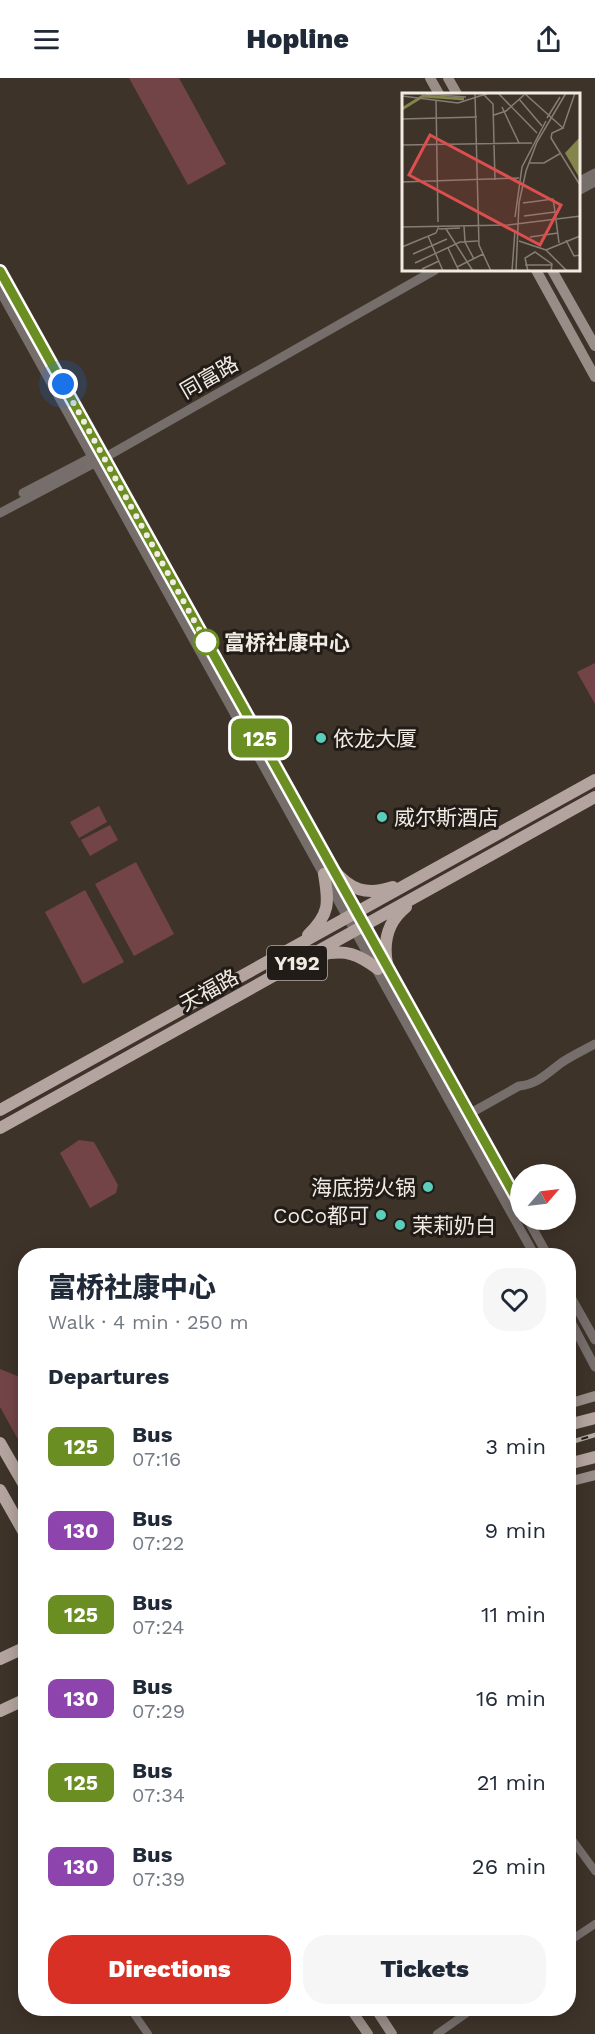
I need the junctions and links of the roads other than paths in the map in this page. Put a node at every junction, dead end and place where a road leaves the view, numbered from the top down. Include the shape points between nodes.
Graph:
1 (430, 78) edge
2 (448, 78) edge
3 (438, 93) edge
4 (456, 93) edge
5 (595, 173) edge
6 (580, 181) edge
7 (595, 182) edge
8 (580, 191) edge
9 (0, 271) edge
10 (422, 272) edge
11 (431, 272) edge
12 (537, 272) edge
13 (553, 272) edge
14 (0, 291) edge
15 (595, 346) edge
16 (595, 376) edge
17 (98, 457) junction
18 (0, 506) edge
19 (0, 513) edge
20 (595, 780) edge
21 (595, 797) edge
22 (329, 872) junction
23 (417, 879) junction
24 (425, 892) junction
25 (352, 914) junction
26 (360, 928) junction
27 (294, 947) junction
28 (299, 962) junction
29 (382, 967) junction
30 (595, 1044) edge
31 (0, 1110) edge
32 (470, 1113) junction
33 (0, 1128) edge
34 (510, 1187) edge
35 (534, 1230) edge
36 (531, 1248) edge
37 (544, 1248) edge
38 (576, 1306) edge
39 (576, 1331) edge
40 (595, 1340) edge
41 (595, 1367) edge
42 (595, 1386) edge
43 (589, 1398) edge
44 (595, 1418) edge
45 (576, 1423) edge
46 (0, 1443) edge
47 (595, 1457) edge
48 (576, 1462) edge
49 (18, 1474) edge
50 (595, 1475) edge
51 (576, 1480) edge
52 (0, 1490) edge
53 (18, 1521) edge
54 (18, 1645) edge
55 (18, 1651) edge
56 (4, 1657) edge
57 (18, 1704) edge
58 (3, 1710) edge
59 (576, 1845) edge
60 (595, 1871) edge
61 (595, 1923) edge
62 (576, 1936) edge
63 (136, 2016) edge
64 (356, 2016) edge
65 (381, 2016) edge
66 (461, 2016) edge
67 (148, 2034) edge
68 (368, 2034) edge
69 (393, 2034) edge
70 (437, 2034) edge

1 - 3 main road
2 - 4 main road
5 - 6 street
7 - 8 street
9 - 17 street
10 - 17 street, 同富路
11 - 17 street, 同富路
12 - 16 main road
13 - 15 main road
14 - 17 street
17 - 18 street, 同富路
17 - 19 street, 同富路
17 - 22 street
20 - 23 main road, 天福路 / Y192
21 - 24 main road, 天福路 / Y192
22 - 23 main road via 364,891 385,890
22 - 25 street
22 - 27 main road via 326,912
23 - 25 main road, 天福路 / Y192
24 - 26 main road, 天福路 / Y192
24 - 29 main road via 403,909 390,927
25 - 26 street
25 - 27 main road, 天福路 / Y192
26 - 28 main road, 天福路 / Y192
26 - 29 street
27 - 31 main road, 天福路 / Y192
28 - 29 main road via 336,951 354,954
28 - 33 main road, 天福路 / Y192
29 - 32 street
29 - 36 street
30 - 32 street via 545,1076
32 - 34 street
35 - 37 street
38 - 40 street
39 - 41 street
42 - 43 street
44 - 45 main road
46 - 49 main road
47 - 48 main road
50 - 51 main road
52 - 53 main road
54 - 56 main road
55 - 56 main road
57 - 58 main road
59 - 60 street
61 - 62 street
63 - 67 street
64 - 68 main road
65 - 69 main road
66 - 70 street

